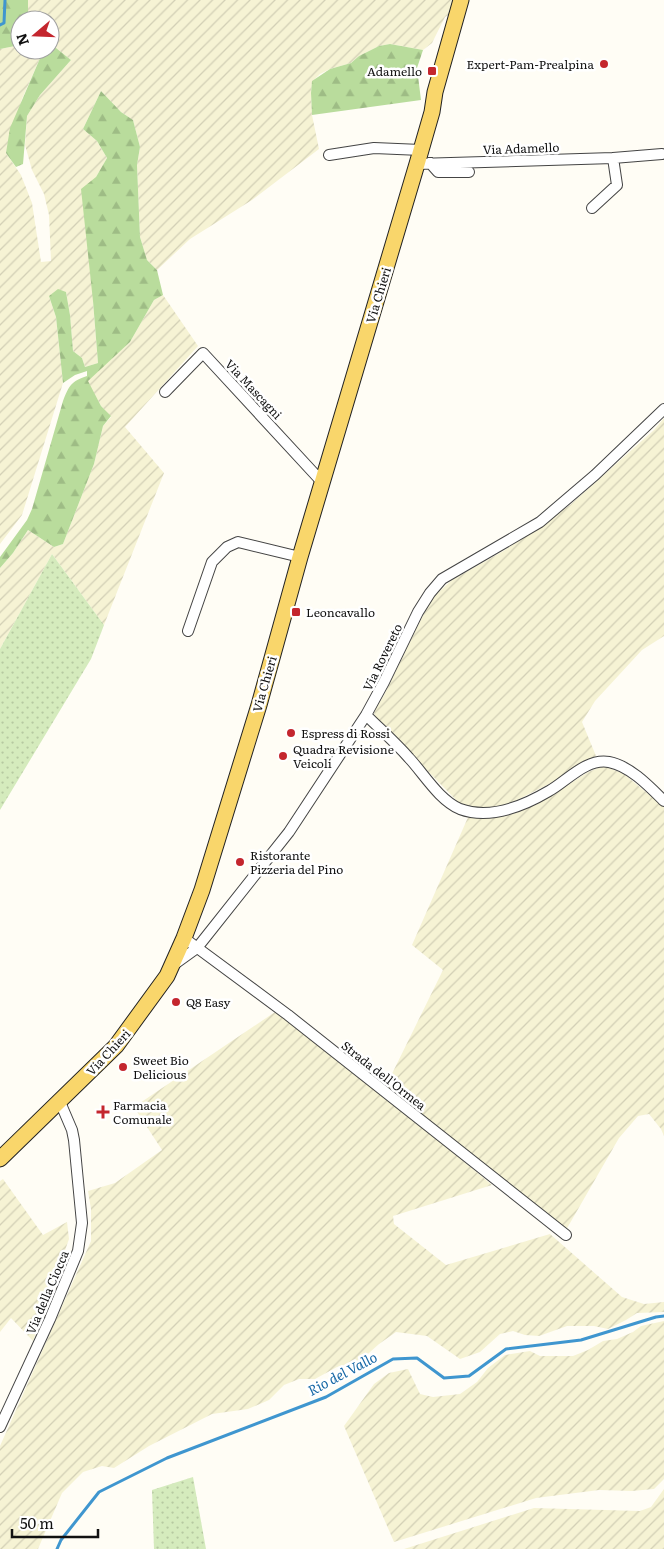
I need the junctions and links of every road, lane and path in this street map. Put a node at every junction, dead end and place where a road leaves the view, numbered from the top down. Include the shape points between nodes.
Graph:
1 (461, 0) edge
2 (470, 0) edge
3 (430, 118) junction
4 (662, 154) dead end
5 (329, 155) dead end
6 (613, 158) junction
7 (423, 159) junction
8 (469, 172) dead end
9 (592, 208) dead end
10 (165, 392) dead end
11 (664, 409) edge
12 (322, 482) junction
13 (300, 557) junction
14 (188, 631) dead end
15 (366, 715) junction
16 (664, 801) edge
17 (184, 938) junction
18 (197, 948) junction
19 (172, 966) junction
20 (60, 1102) junction
21 (0, 1159) edge
22 (566, 1234) dead end
23 (0, 1428) edge

1 - 3 main road, Via Chieri
2 - 3 main road, Via Chieri via 442,95
3 - 7 main road, Via Chieri
4 - 6 street, Via Adamello
5 - 7 street via 374,148
6 - 7 street, Via Adamello
6 - 9 street via 617,185
7 - 8 street via 438,172
7 - 12 main road, Via Chieri
10 - 12 street, Via Mascagni via 203,352
11 - 15 street, Via Rovereto via 596,475 540,522 442,579 418,612
12 - 13 main road, Via Chieri
13 - 14 street via 238,542 227,547 212,562
13 - 17 main road, Via Chieri via 202,890
15 - 16 street via 408,756 442,797 458,808 495,814 549,792 595,762 609,762 626,769
15 - 18 street, Via Rovereto via 289,832
17 - 18 street, Strada dell'Ormea
17 - 19 main road, Via Chieri
18 - 19 street, Via Rovereto
18 - 22 street, Strada dell'Ormea via 288,1015
19 - 20 main road, Via Chieri via 116,1046
20 - 21 main road, Via Chieri
20 - 23 street, Via della Ciocca via 73,1135 82,1224 78,1251

